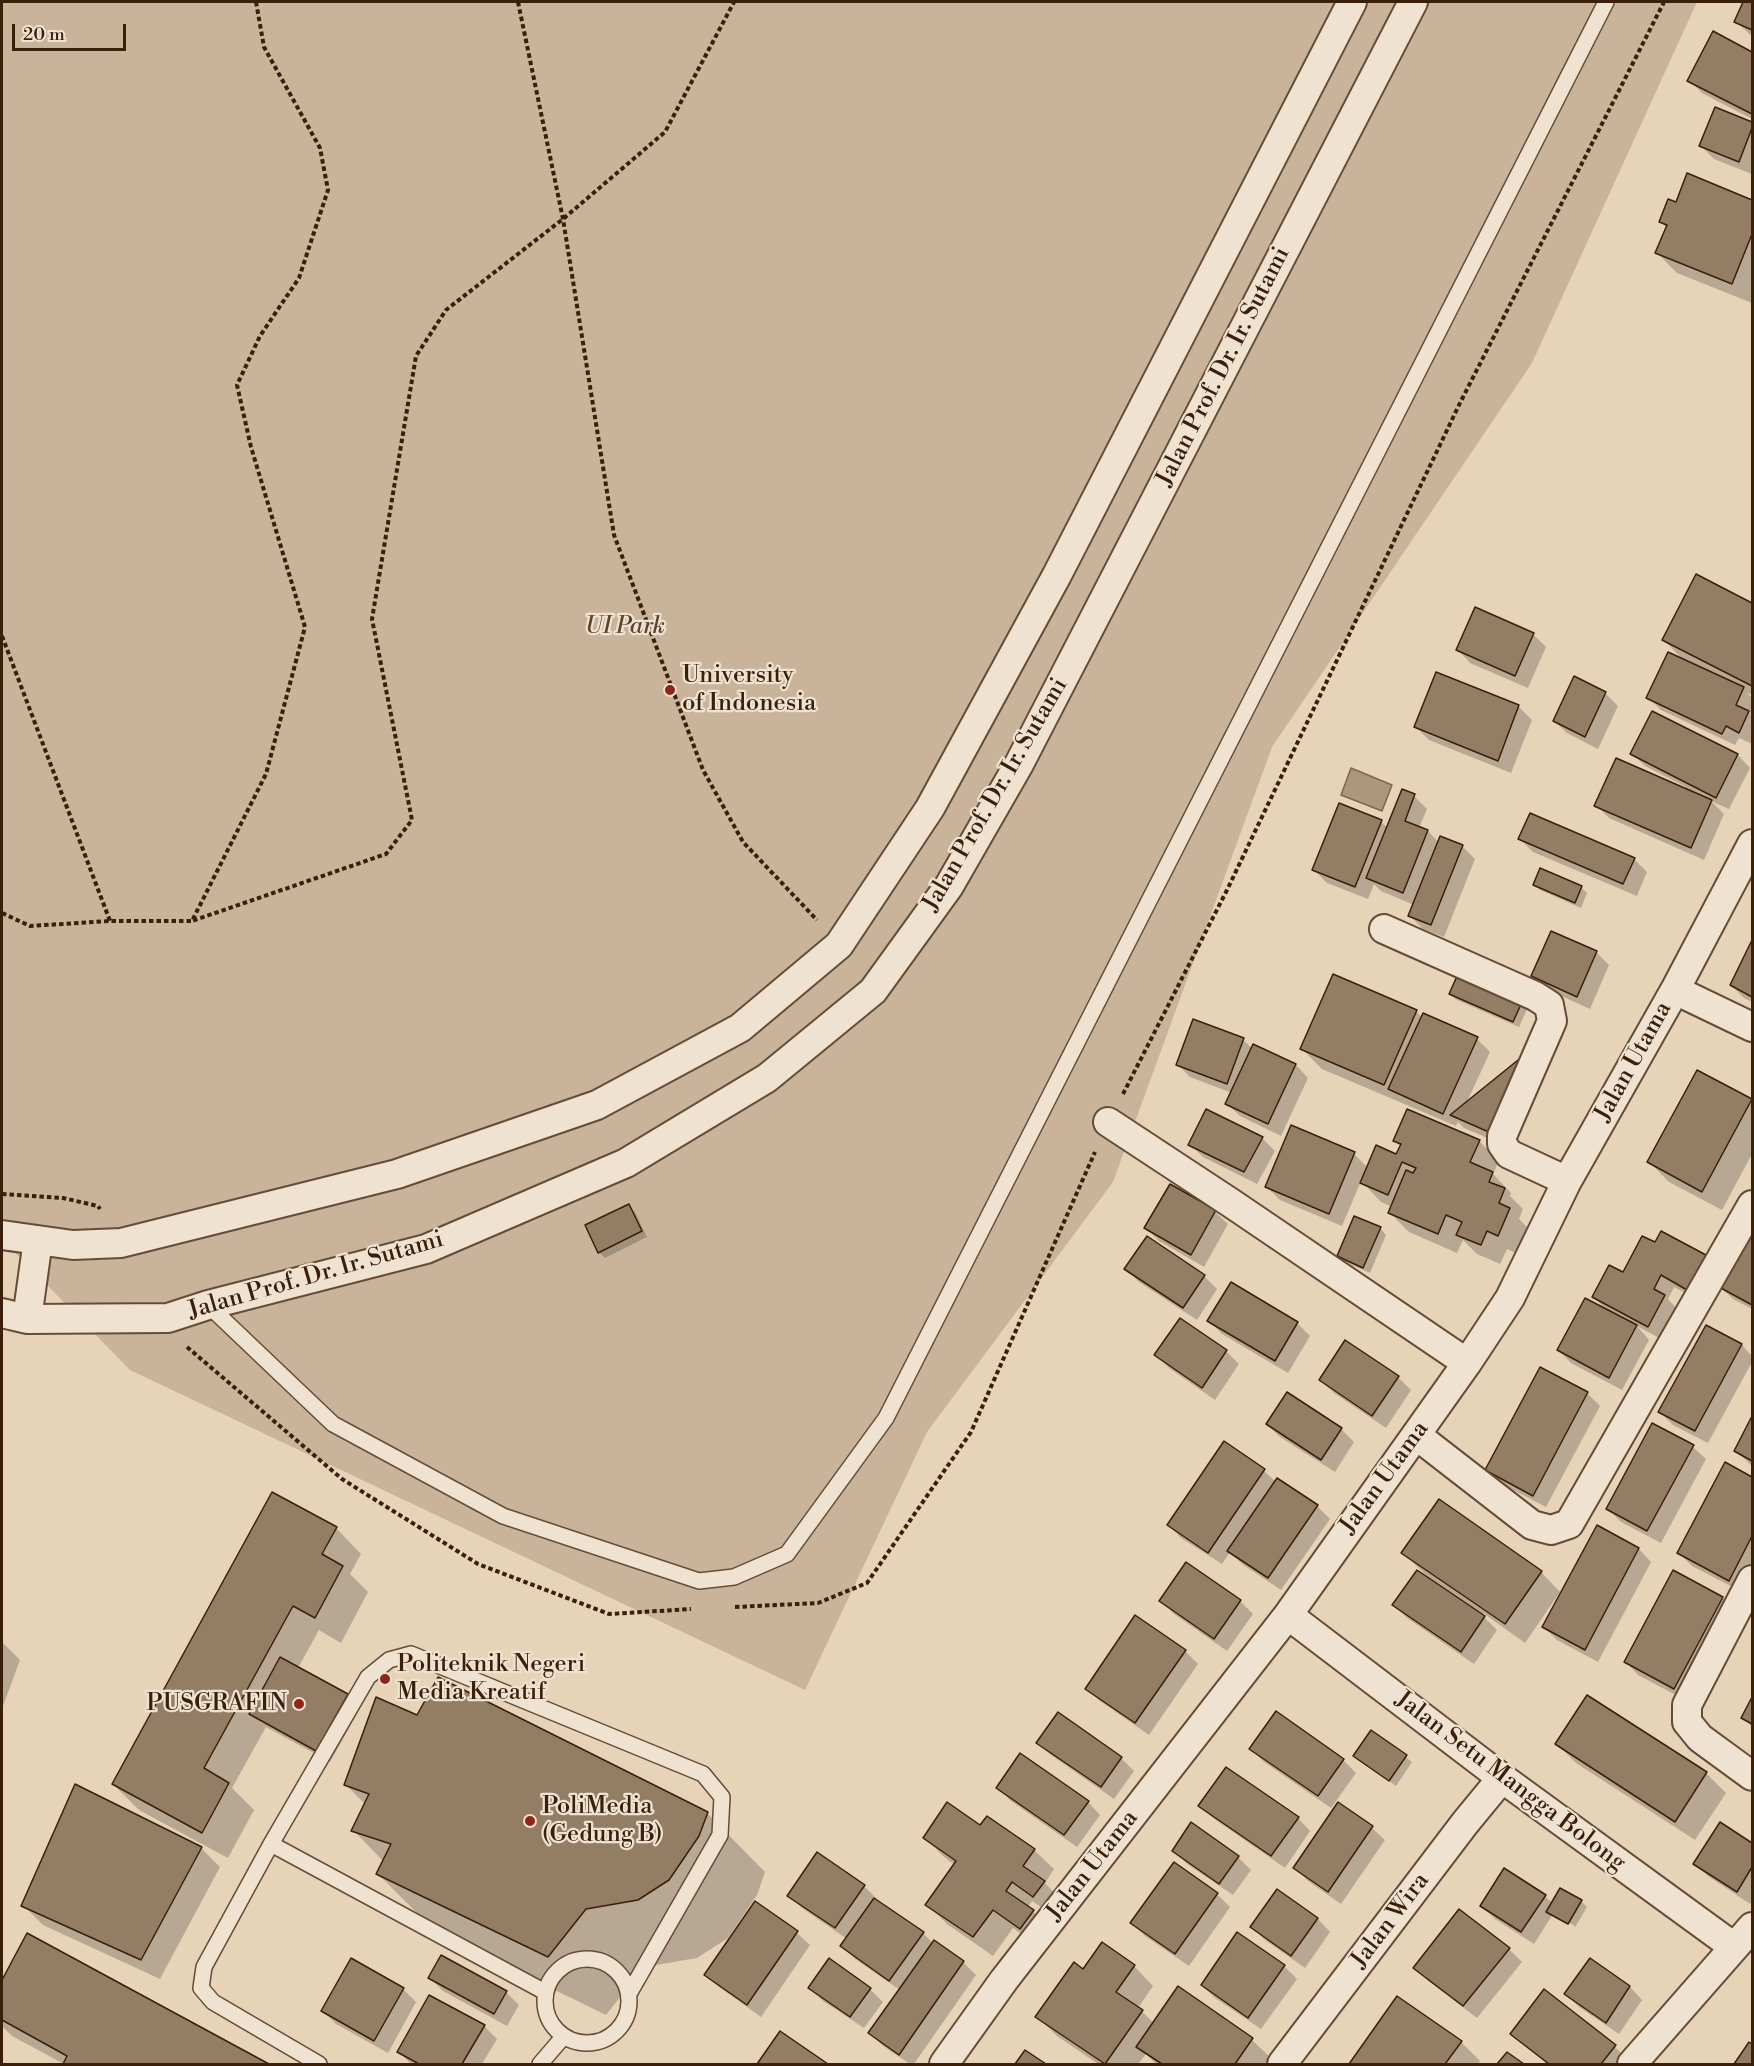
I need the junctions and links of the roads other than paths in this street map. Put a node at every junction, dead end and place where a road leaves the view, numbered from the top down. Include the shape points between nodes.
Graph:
1 (1352, 2) edge
2 (1413, 2) edge
3 (1606, 2) edge
4 (1752, 844) edge
5 (1384, 929) dead end
6 (1675, 990) junction
7 (1752, 1027) edge
8 (1108, 1122) road end
9 (1567, 1181) junction
10 (1752, 1204) edge
11 (2, 1235) edge
12 (38, 1240) junction
13 (208, 1305) junction
14 (14, 1316) edge
15 (1467, 1363) junction
16 (1416, 1435) junction
17 (1752, 1580) edge
18 (1288, 1615) junction
19 (1752, 1776) edge
20 (1502, 1778) junction
21 (271, 1844) junction
22 (1747, 1933) edge
23 (545, 1992) junction
24 (630, 1992) junction
25 (564, 2036) junction
26 (319, 2064) edge
27 (540, 2064) edge
28 (944, 2064) edge
29 (1282, 2064) edge
30 (1632, 2064) edge

1 - 12 street via 1057,575 930,808 839,945 740,1028 597,1105 397,1174 121,1243 73,1245
2 - 13 street, Jalan Prof. Dr. Ir. Sutami via 1019,764 950,886 873,991 767,1078 626,1162 426,1249
3 - 13 lane via 886,1418 787,1554 734,1577 699,1581 503,1516 333,1425
4 - 6 street, Jalan Utama
5 - 9 street via 1549,1005 1552,1021 1502,1136 1502,1144 1509,1154
6 - 7 street
6 - 9 street, Jalan Utama
8 - 15 street
9 - 15 street, Jalan Utama via 1510,1298
10 - 16 street via 1569,1524 1551,1530 1532,1525
11 - 12 street
12 - 14 street
13 - 14 street, Jalan Prof. Dr. Ir. Sutami via 168,1318
15 - 16 street, Jalan Utama
16 - 18 street, Jalan Utama
17 - 19 street via 1687,1705 1687,1722 1700,1738
18 - 20 street, Jalan Setu Mangga Bolong
18 - 28 street, Jalan Utama via 1004,1980
20 - 22 street, Jalan Setu Mangga Bolong
20 - 29 street, Jalan Wira
21 - 23 lane
21 - 24 lane via 368,1677 388,1660 411,1654 703,1774 722,1797 720,1834
21 - 26 lane via 204,1966 201,1988 213,2002
22 - 30 street
23 - 24 lane via 552,1976 579,1959 596,1959 611,1966 623,1977
23 - 25 lane via 545,2009 551,2025
24 - 25 lane via 629,2013 611,2036 582,2043
25 - 27 lane

